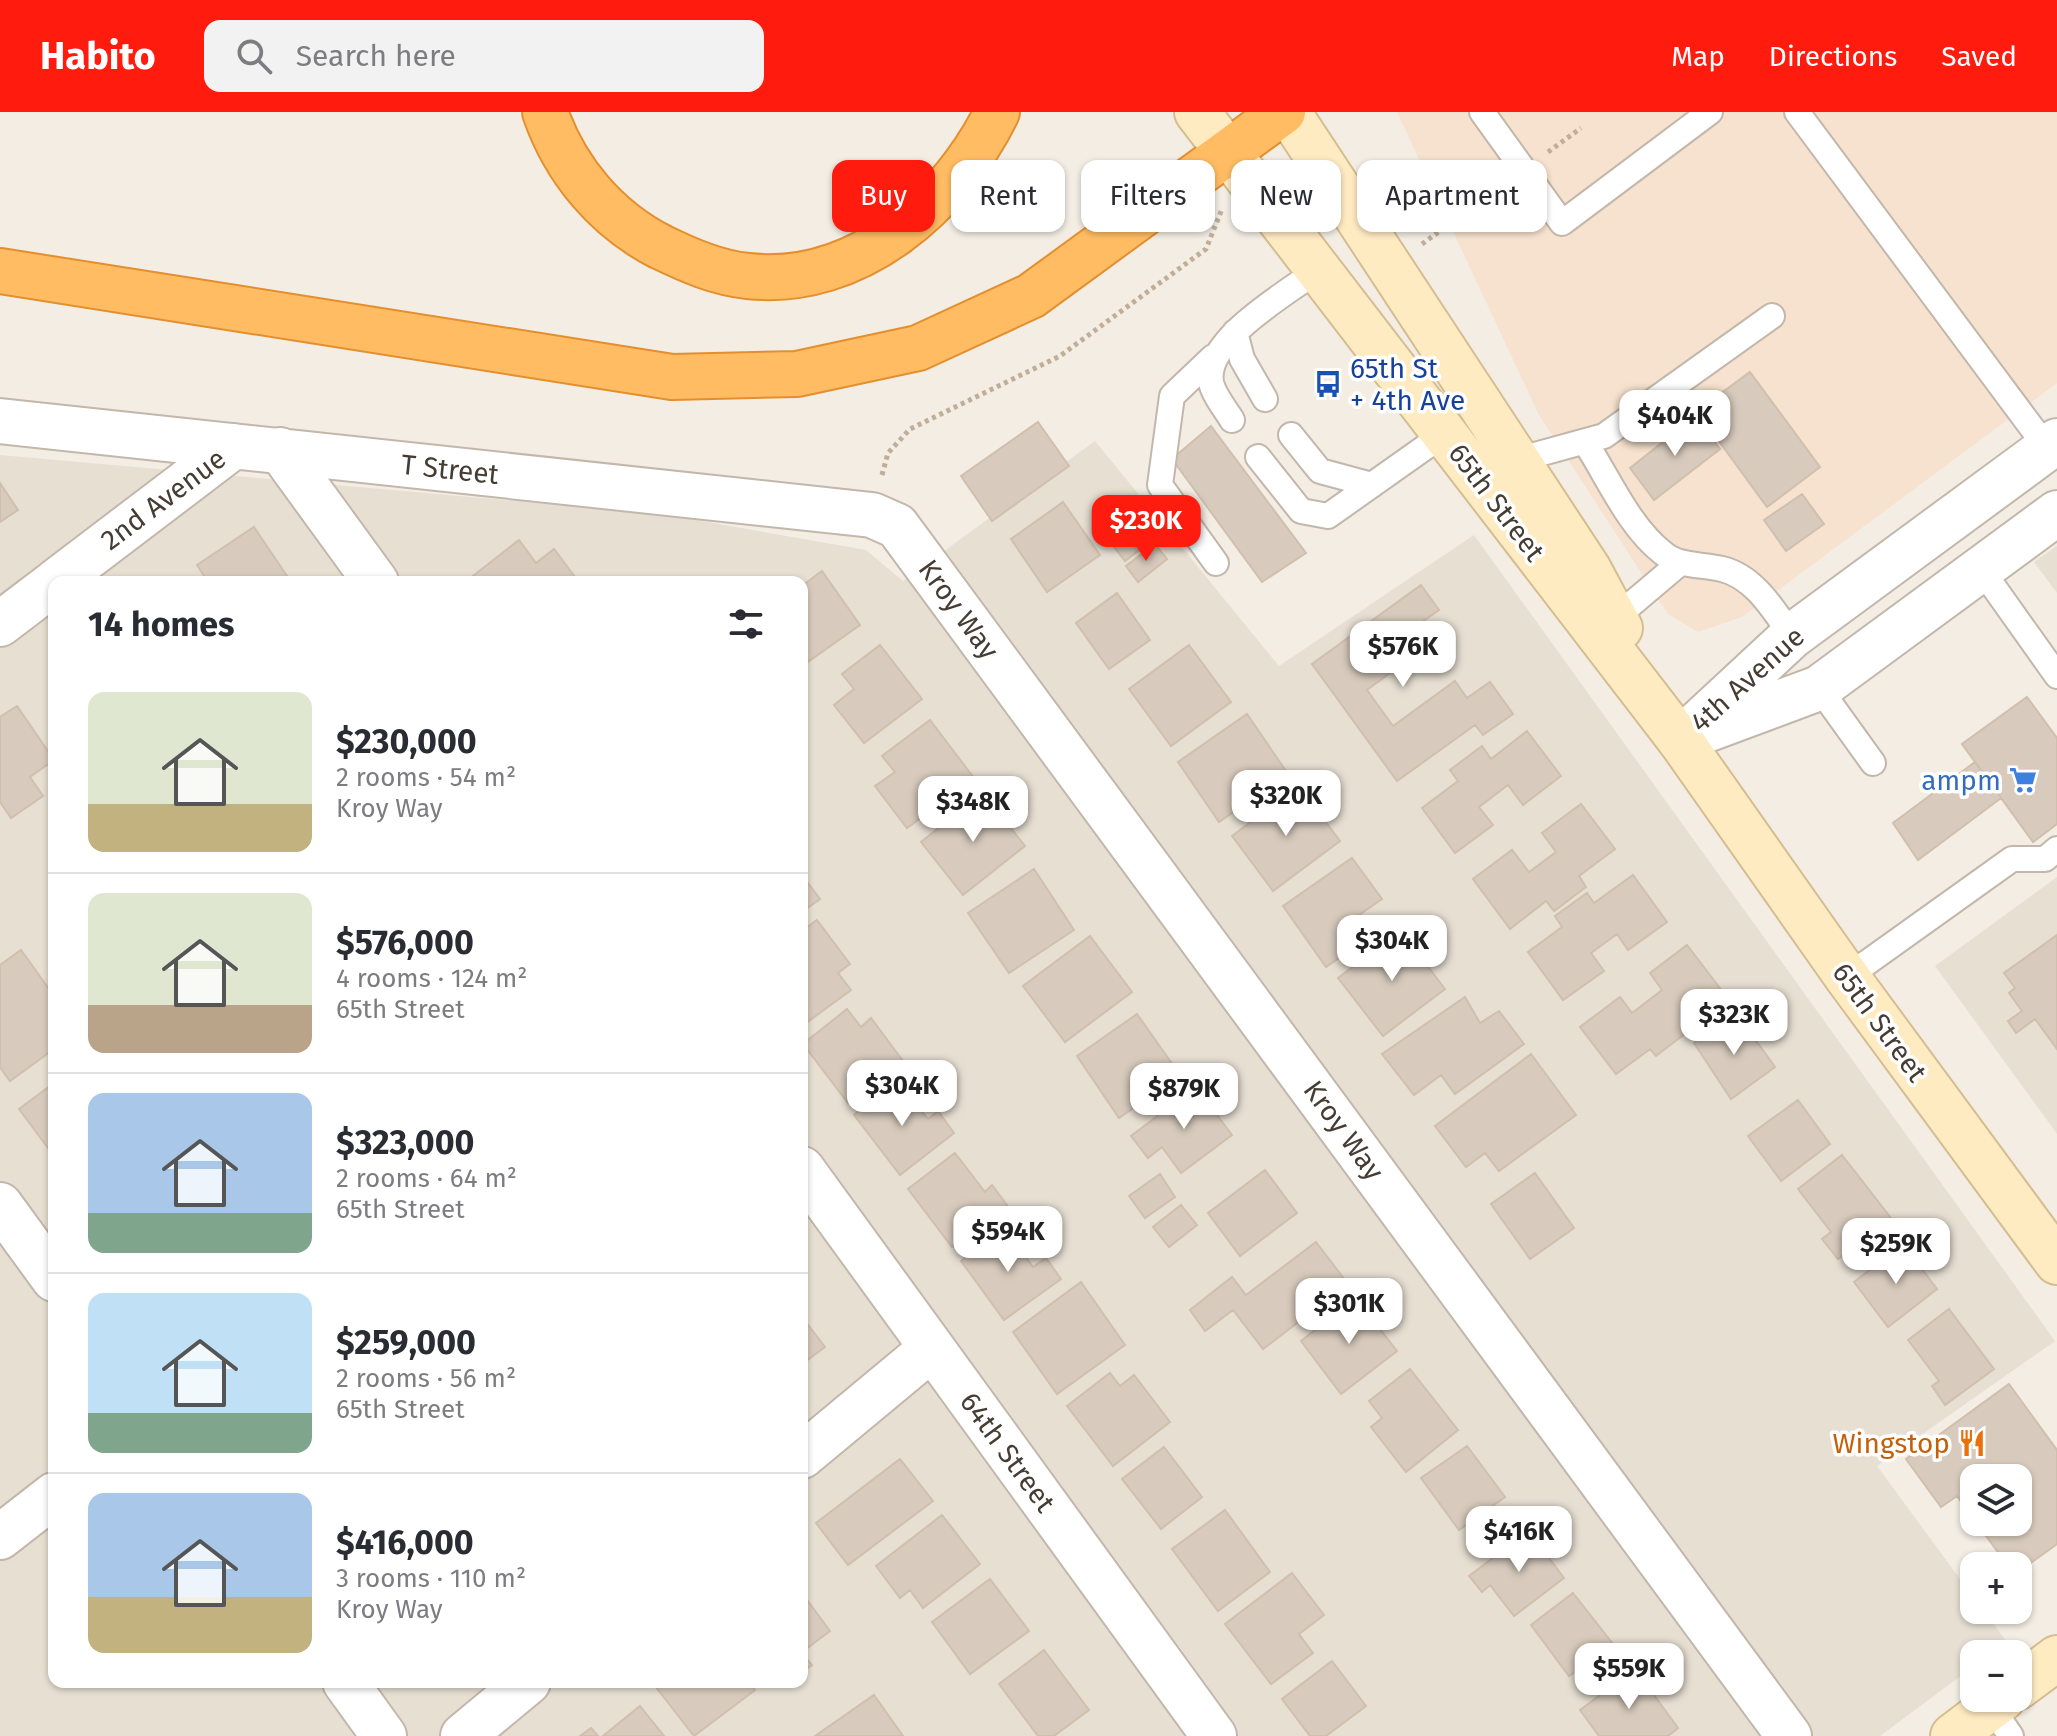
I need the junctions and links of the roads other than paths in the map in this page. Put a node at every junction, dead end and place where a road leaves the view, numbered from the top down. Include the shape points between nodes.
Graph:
1 (545, 112) edge
2 (997, 112) edge
3 (1197, 112) edge
4 (1286, 112) edge
5 (1482, 112) edge
6 (1710, 112) edge
7 (1797, 112) edge
8 (1233, 160) edge
9 (1249, 160) edge
10 (1231, 177) edge
11 (1288, 232) edge
12 (1318, 270) junction
13 (0, 271) edge
14 (1772, 316) dead end
15 (1235, 332) junction
16 (1213, 357) junction
17 (1265, 399) dead end
18 (1232, 420) dead end
19 (0, 421) edge
20 (1444, 434) junction
21 (1291, 435) dead end
22 (1585, 442) junction
23 (2052, 444) edge
24 (234, 446) junction
25 (280, 450) junction
26 (1258, 457) dead end
27 (1517, 460) junction
28 (1372, 485) junction
29 (2057, 513) edge
30 (885, 520) joint
31 (1216, 563) dead end
32 (1680, 563) junction
33 (1981, 569) junction
34 (62, 576) edge
35 (372, 576) edge
36 (48, 587) edge
37 (0, 624) edge
38 (1606, 626) junction
39 (1792, 636) junction
40 (2057, 676) edge
41 (1819, 688) junction
42 (1680, 740) junction
43 (1873, 763) dead end
44 (2057, 849) edge
45 (1847, 977) junction
46 (808, 1177) edge
47 (0, 1205) edge
48 (2057, 1262) edge
49 (48, 1271) edge
50 (932, 1348) junction
51 (808, 1451) edge
52 (48, 1500) edge
53 (0, 1537) edge
54 (2057, 1658) edge
55 (2032, 1682) edge
56 (349, 1688) edge
57 (521, 1688) edge
58 (1997, 1712) edge
59 (384, 1736) edge
60 (463, 1736) edge
61 (1214, 1736) edge
62 (1789, 1736) edge
63 (1953, 1736) edge

1 - 2 highway via 555,142 575,174 613,215 643,238 693,263 748,276 804,273 857,256 890,238 959,176
3 - 8 main road, 65th Street
4 - 9 highway
4 - 27 main road, 65th Street
5 - 6 lane via 1562,223
7 - 23 lane
10 - 13 highway via 1031,296 918,348 797,374 672,377
11 - 12 main road, 65th Street
12 - 15 lane
12 - 20 main road, 65th Street
14 - 22 lane via 1604,436
15 - 16 lane
15 - 17 lane via 1242,359
16 - 18 lane via 1211,383
16 - 31 lane via 1172,396 1160,485
19 - 24 street, T Street
20 - 28 lane
20 - 38 main road, 65th Street
21 - 28 lane via 1320,471
22 - 27 lane
22 - 32 lane via 1641,529
23 - 39 street, 4th Avenue
24 - 25 street, T Street
24 - 34 street, 2nd Avenue
25 - 30 street, T Street
25 - 35 street
26 - 28 lane via 1301,511 1328,516
27 - 38 main road, 65th Street via 1589,570
29 - 33 street, 4th Avenue
30 - 62 street, Kroy Way
32 - 38 lane
32 - 39 lane via 1726,570 1747,581
33 - 40 lane
33 - 41 street, 4th Avenue
36 - 37 street, 2nd Avenue
38 - 42 main road, 65th Street
39 - 42 street, 4th Avenue
41 - 42 street, 4th Avenue
41 - 43 lane
42 - 45 main road, 65th Street
44 - 45 lane via 2045,859 2012,859
45 - 48 main road, 65th Street
46 - 50 street, 64th Street
47 - 49 street
50 - 51 street
50 - 61 street, 64th Street
52 - 53 street
54 - 55 main road
56 - 59 street
57 - 60 street
58 - 63 main road

